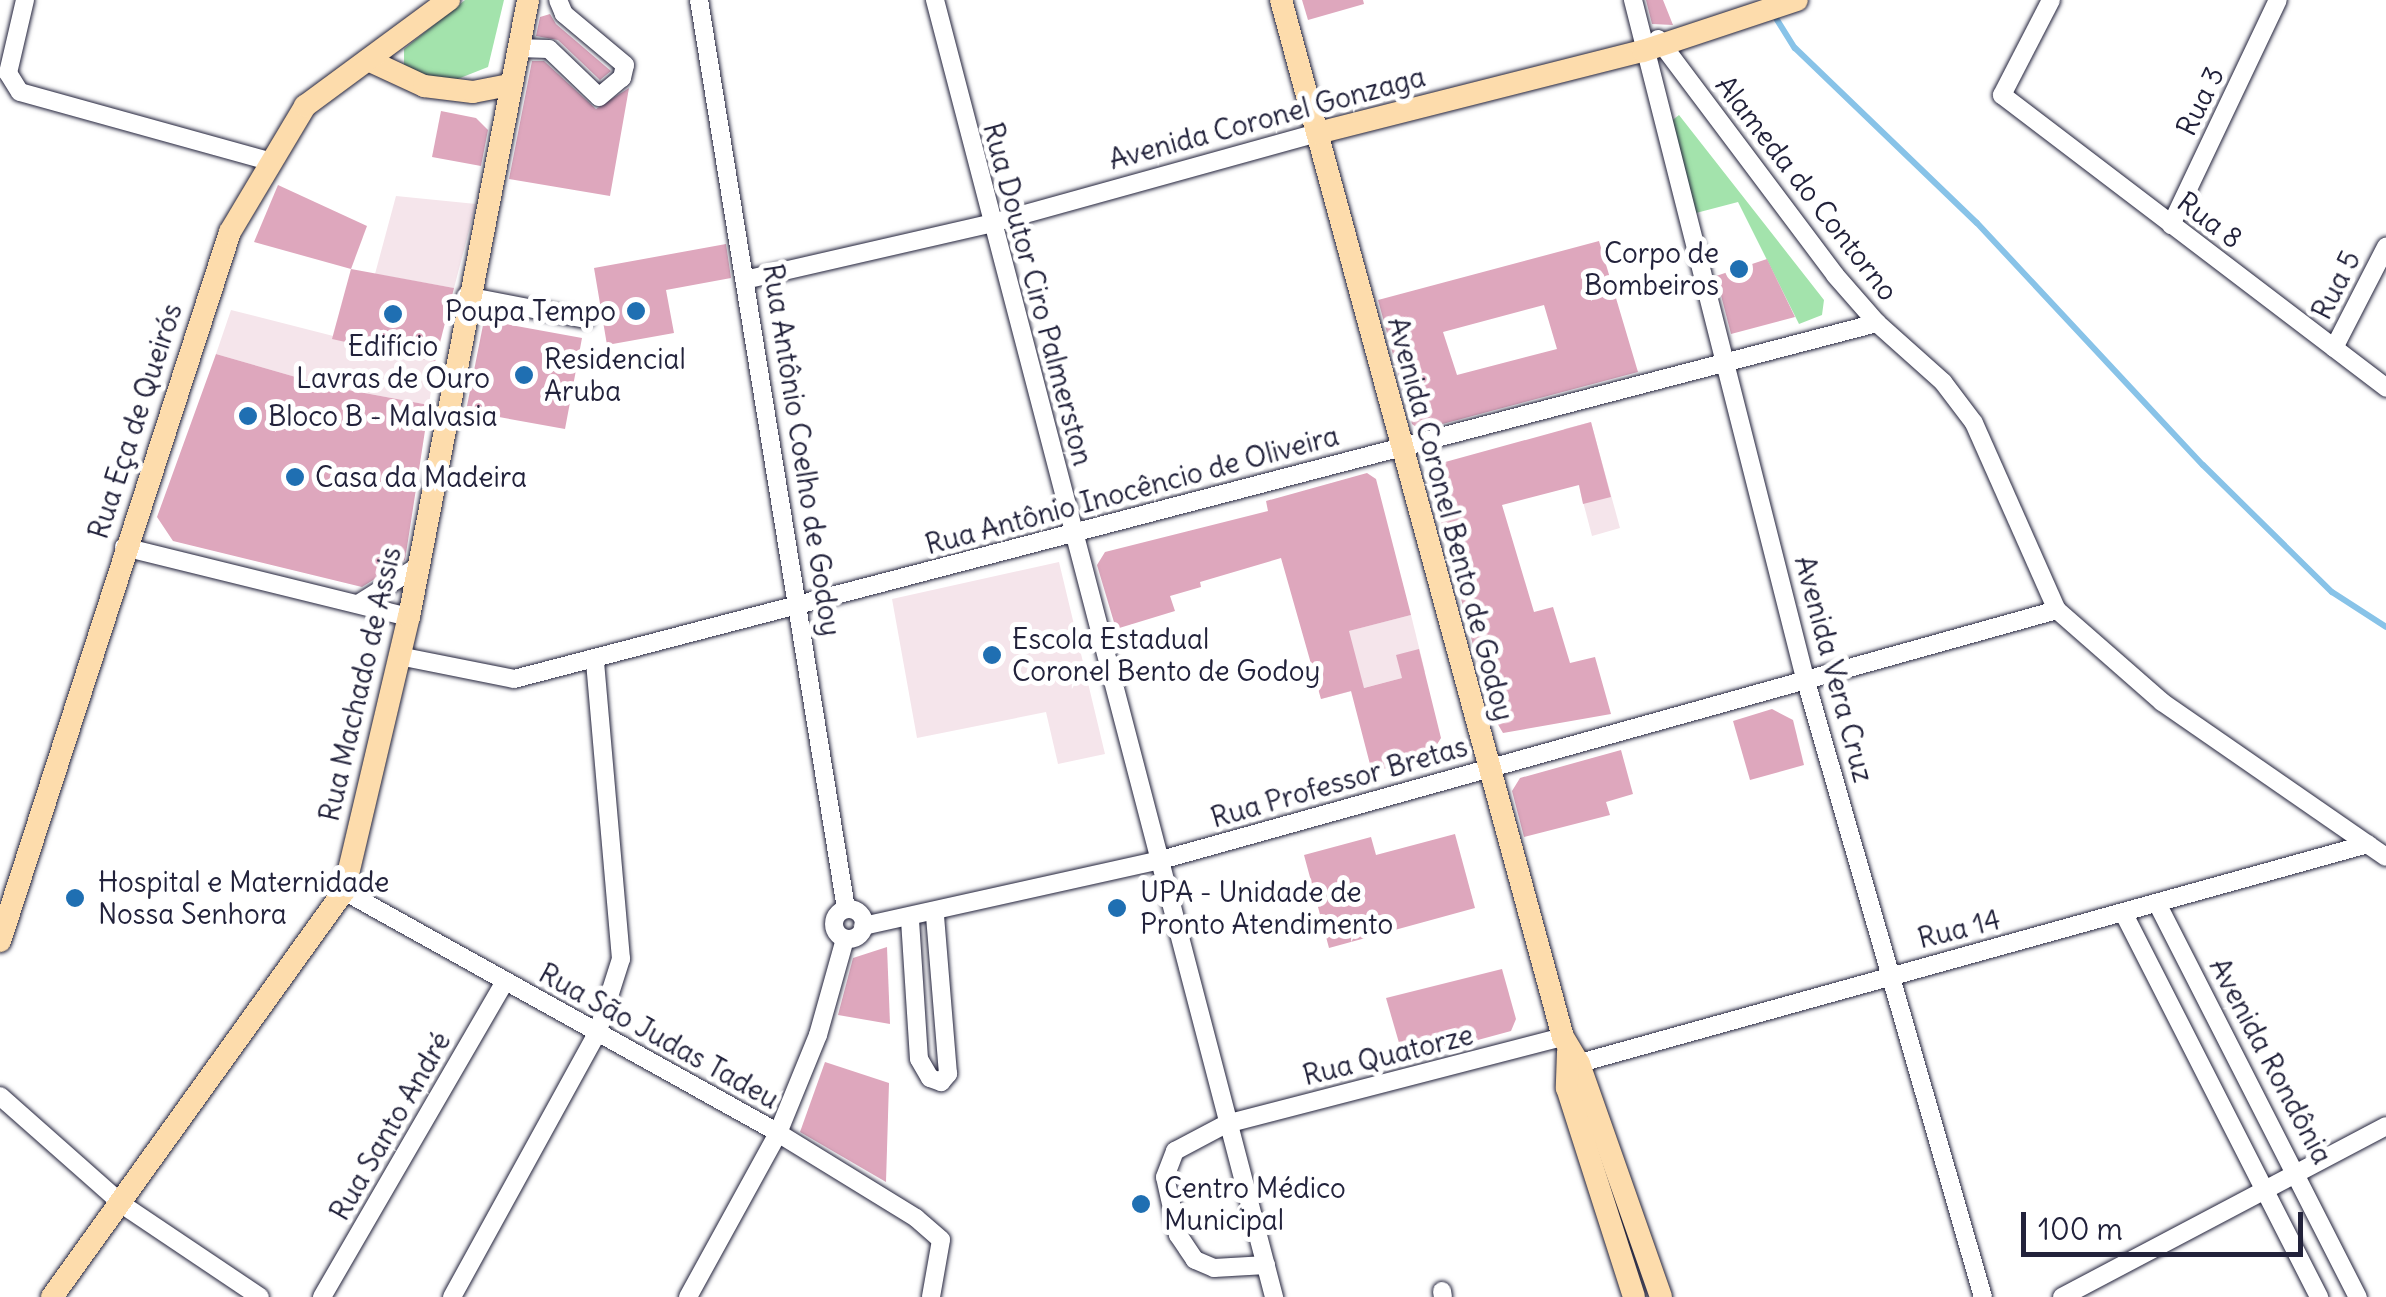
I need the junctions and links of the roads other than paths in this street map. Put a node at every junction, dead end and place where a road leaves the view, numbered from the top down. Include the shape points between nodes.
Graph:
1 (25, 0) edge
2 (449, 0) edge
3 (528, 0) edge
4 (558, 0) edge
5 (699, 0) edge
6 (935, 0) edge
7 (1281, 0) edge
8 (1633, 0) edge
9 (1796, 0) edge
10 (2051, 0) edge
11 (2278, 0) edge
12 (1651, 42) junction
13 (518, 48) junction
14 (368, 60) junction
15 (510, 85) junction
16 (0, 88) edge
17 (20, 92) junction
18 (1318, 133) junction
19 (268, 161) junction
20 (989, 224) junction
21 (2171, 225) junction
22 (2386, 247) edge
23 (749, 279) junction
24 (466, 296) junction
25 (586, 318) dead end
26 (1877, 324) junction
27 (2334, 348) junction
28 (1727, 360) junction
29 (2386, 388) edge
30 (1400, 447) junction
31 (1074, 537) junction
32 (124, 547) junction
33 (418, 567) junction
34 (358, 604) junction
35 (798, 606) junction
36 (2057, 610) junction
37 (408, 617) junction
38 (399, 656) junction
39 (595, 659) junction
40 (1805, 678) junction
41 (1488, 769) junction
42 (2368, 844) junction
43 (2386, 857) edge
44 (1161, 860) junction
45 (344, 892) junction
46 (2160, 906) junction
47 (846, 909) junction
48 (935, 915) junction
49 (2125, 916) junction
50 (910, 920) junction
51 (863, 926) junction
52 (845, 939) junction
53 (0, 940) edge
54 (1889, 975) junction
55 (504, 983) junction
56 (598, 1030) junction
57 (1568, 1055) junction
58 (0, 1096) edge
59 (1226, 1124) junction
60 (2386, 1126) edge
61 (778, 1133) junction
62 (2298, 1172) junction
63 (2263, 1191) junction
64 (124, 1206) junction
65 (1266, 1265) junction
66 (52, 1297) edge
67 (260, 1297) edge
68 (322, 1297) edge
69 (452, 1297) edge
70 (688, 1297) edge
71 (930, 1297) edge
72 (1274, 1297) edge
73 (1634, 1297) edge
74 (1661, 1297) edge
75 (1983, 1297) edge
76 (2062, 1297) edge
77 (2319, 1297) edge
78 (2358, 1297) edge

1 - 17 street via 8,73
2 - 14 main road, Rua Eça de Queirós
3 - 13 main road, Rua Machado de Assis
4 - 13 street via 564,14 625,66 622,78 600,97 549,49
5 - 23 street, Rua Antônio Coelho de Godoy
6 - 20 street, Rua Doutor Ciro Palmerston
7 - 18 main road, Avenida Coronel Bento de Godoy
8 - 12 street, Alameda do Contorno
9 - 12 main road, Avenida Coronel Gonzaga
10 - 21 street, Rua 8 via 2002,96
11 - 21 street, Rua 3
12 - 18 main road, Avenida Coronel Gonzaga
12 - 26 street, Alameda do Contorno
12 - 28 street, Avenida Vera Cruz
13 - 15 main road, Rua Machado de Assis
14 - 15 main road via 424,86 473,92
14 - 19 main road, Rua Eça de Queirós via 306,106
15 - 24 main road, Rua Machado de Assis
16 - 17 street
17 - 19 street
18 - 20 street, Avenida Coronel Gonzaga
18 - 30 main road, Avenida Coronel Bento de Godoy
19 - 32 main road, Rua Eça de Queirós via 230,232
20 - 23 street, Avenida Coronel Gonzaga
20 - 31 street, Rua Doutor Ciro Palmerston
21 - 27 street, Rua 8
22 - 27 street, Rua 5
23 - 35 street, Rua Antônio Coelho de Godoy
24 - 25 street
24 - 33 main road, Rua Machado de Assis
26 - 28 street, Rua Antônio Inocêncio de Oliveira
26 - 36 street, Alameda do Contorno via 1943,382 1974,424
27 - 29 street, Rua 8
28 - 30 street, Rua Antônio Inocêncio de Oliveira
28 - 40 street, Avenida Vera Cruz
30 - 31 street, Rua Antônio Inocêncio de Oliveira
30 - 41 main road, Avenida Coronel Bento de Godoy
31 - 35 street, Rua Antônio Inocêncio de Oliveira
31 - 44 street, Rua Doutor Ciro Palmerston
32 - 34 street
32 - 53 main road, Rua Eça de Queirós
33 - 34 street
33 - 37 main road, Rua Machado de Assis
34 - 37 street
35 - 39 street, Rua Antônio Inocêncio de Oliveira
35 - 47 street, Rua Antônio Coelho de Godoy
36 - 40 street, Rua Professor Bretas
36 - 42 street, Alameda do Contorno via 2162,702
37 - 38 main road, Rua Machado de Assis
38 - 39 street, Rua Antônio Inocêncio de Oliveira via 514,679
38 - 45 main road, Rua Machado de Assis
39 - 56 street via 622,921 621,959
40 - 41 street, Rua Professor Bretas
40 - 54 street, Avenida Vera Cruz
41 - 44 street, Rua Professor Bretas
41 - 57 main road, Avenida Coronel Bento de Godoy
42 - 43 street, Alameda do Contorno
42 - 46 street, Rua 14
44 - 48 street, Rua Professor Bretas
44 - 59 street, Rua Doutor Ciro Palmerston
45 - 55 street, Rua São Judas Tadeu
45 - 64 main road, Rua Machado de Assis
46 - 49 street, Rua 14
46 - 62 street, Avenida Rondônia
47 - 51 street via 859,912
47 - 52 street, Rua Antônio Coelho de Godoy via 833,924
48 - 50 street, Rua Professor Bretas
48 - 50 street via 948,1074 941,1082 930,1078 919,1059
49 - 54 street, Rua 14
49 - 63 street
50 - 51 street, Rua Professor Bretas
51 - 52 street via 858,936
52 - 61 street, Rua Antônio Coelho de Godoy via 818,1035
54 - 57 street, Rua 14
54 - 75 street, Avenida Vera Cruz
55 - 56 street, Rua São Judas Tadeu
55 - 68 street, Rua Santo André
56 - 61 street, Rua São Judas Tadeu
56 - 69 street
57 - 59 street, Rua Quatorze
57 - 73 main road, Avenida Coronel Bento de Godoy
57 - 74 main road, Avenida Coronel Bento de Godoy
58 - 64 street
59 - 65 street, Rua Doutor Ciro Palmerston
59 - 65 street, Rua Quatorze via 1175,1152 1165,1177 1178,1236 1195,1260 1214,1268
60 - 62 street
61 - 70 street, Rua Antônio Coelho de Godoy
61 - 71 street, Rua São Judas Tadeu via 941,1240
62 - 63 street
62 - 78 street, Avenida Rondônia
63 - 76 street
63 - 77 street
64 - 66 main road, Rua Machado de Assis
64 - 67 street
65 - 72 street, Rua Doutor Ciro Palmerston

